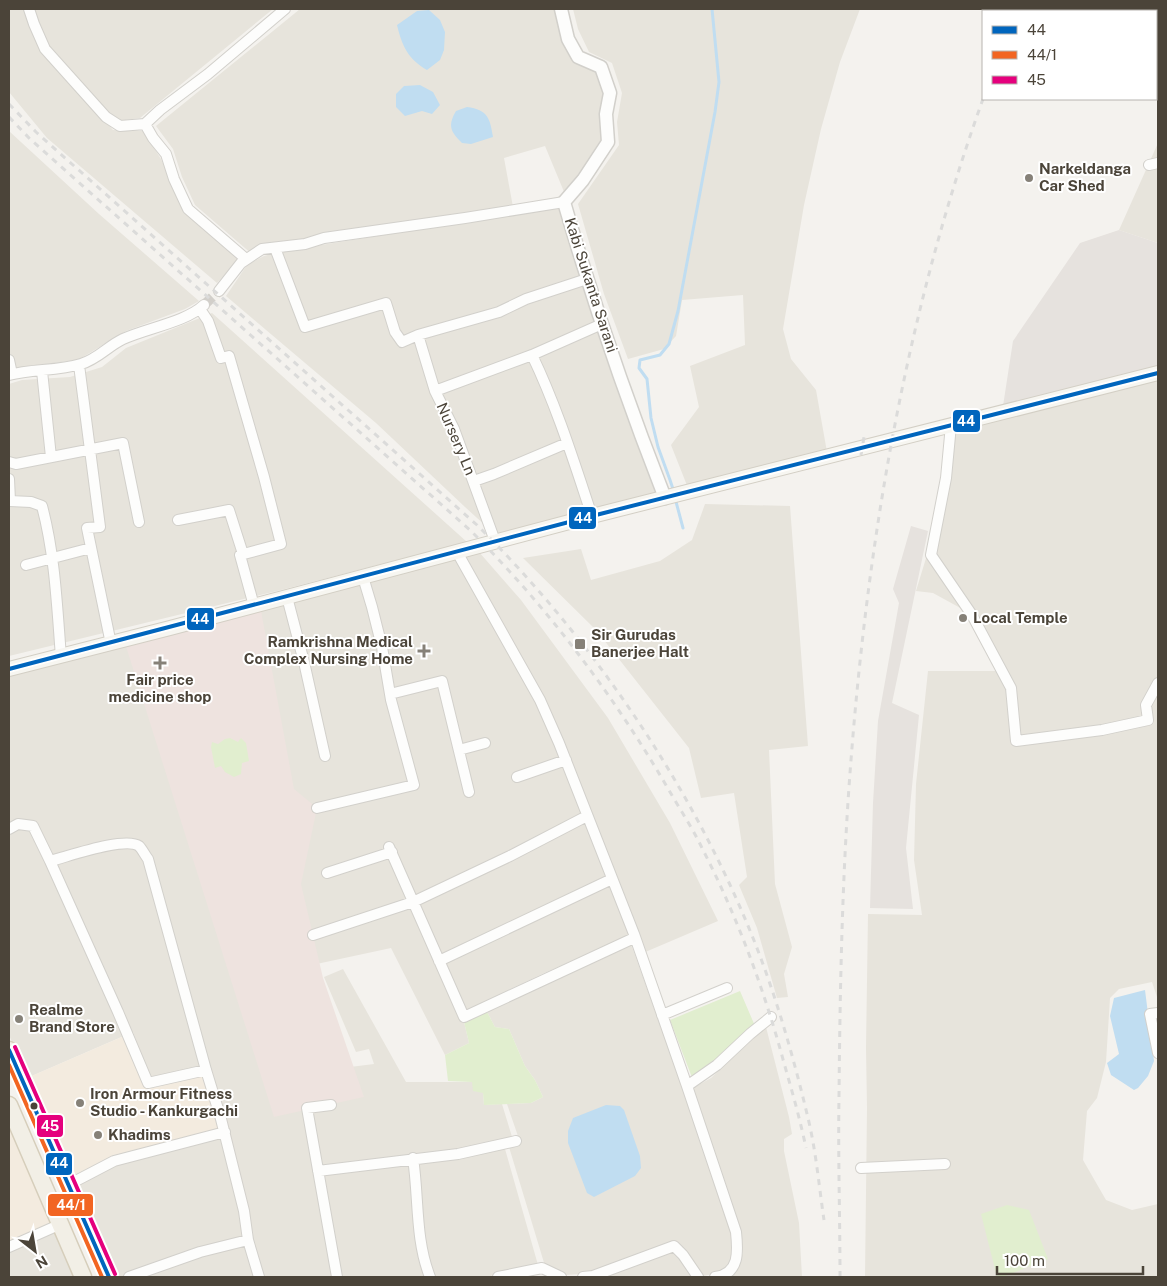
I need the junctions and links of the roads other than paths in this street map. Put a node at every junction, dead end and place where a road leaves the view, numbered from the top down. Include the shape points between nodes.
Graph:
1 (29, 9) edge
2 (285, 9) edge
3 (561, 9) edge
4 (145, 124) junction
5 (564, 202) junction
6 (274, 248) junction
7 (246, 260) junction
8 (587, 279) junction
9 (219, 291) tunnel mouth
10 (602, 324) junction
11 (418, 335) junction
12 (532, 355) junction
13 (9, 360) edge
14 (79, 365) junction
15 (42, 371) junction
16 (1158, 373) edge
17 (11, 374) edge
18 (435, 391) junction
19 (951, 425) junction
20 (567, 444) junction
21 (90, 450) junction
22 (51, 457) junction
23 (9, 462) edge
24 (9, 479) edge
25 (474, 481) junction
26 (665, 498) junction
27 (592, 516) junction
28 (178, 520) dead end
29 (139, 522) dead end
30 (496, 541) junction
31 (91, 548) junction
32 (458, 552) junction
33 (243, 554) junction
34 (53, 558) junction
35 (26, 565) dead end
36 (363, 577) junction
37 (287, 597) junction
38 (254, 606) junction
39 (111, 644) junction
40 (61, 656) junction
41 (9, 669) edge
42 (1158, 683) edge
43 (390, 694) junction
44 (485, 744) dead end
45 (459, 750) junction
46 (325, 756) dead end
47 (566, 760) junction
48 (517, 777) dead end
49 (469, 792) dead end
50 (317, 808) dead end
51 (587, 816) junction
52 (9, 829) edge
53 (50, 861) junction
54 (327, 873) dead end
55 (612, 879) junction
56 (413, 902) junction
57 (313, 936) dead end
58 (634, 938) junction
59 (439, 961) junction
60 (727, 988) dead end
61 (1158, 1013) edge
62 (662, 1015) junction
63 (771, 1017) dead end
64 (9, 1050) edge
65 (1158, 1053) edge
66 (206, 1070) junction
67 (687, 1086) junction
68 (9, 1105) edge
69 (331, 1105) dead end
70 (224, 1132) junction
71 (516, 1142) dead end
72 (413, 1158) junction
73 (945, 1164) dead end
74 (862, 1168) dead end
75 (318, 1170) junction
76 (68, 1185) junction
77 (60, 1224) junction
78 (248, 1240) junction
79 (9, 1247) edge
80 (83, 1277) edge
81 (109, 1277) edge
82 (128, 1277) edge
83 (259, 1277) edge
84 (337, 1277) edge
85 (430, 1277) edge
86 (498, 1277) edge
87 (561, 1277) edge
88 (583, 1277) edge
89 (698, 1277) edge
90 (715, 1277) edge

1 - 4 street via 45,49 106,118 120,126
2 - 4 street
3 - 5 street, Kabi Sukanta Sarani via 568,39 578,57 602,67 610,94 606,114 608,142
4 - 7 street via 166,154 188,209
5 - 6 street
5 - 8 street, Kabi Sukanta Sarani
6 - 7 street via 262,249
6 - 11 street via 305,327 386,303 395,332 402,342
7 - 9 street
8 - 10 street, Kabi Sukanta Sarani
8 - 11 street via 526,299 499,312
10 - 12 street
10 - 26 street, Kabi Sukanta Sarani
11 - 18 street, Nursery Ln
12 - 18 street
12 - 20 street
13 - 17 street
14 - 15 street
14 - 21 street
14 - 33 street via 94,360 122,339 173,321 203,306 221,358 229,356 282,544
15 - 17 street
15 - 22 street
16 - 19 main road
18 - 25 street, Nursery Ln
19 - 26 main road
19 - 42 street via 946,478 931,556 972,615 1011,688 1016,741 1102,730 1148,720 1146,704
20 - 25 street
20 - 27 street
21 - 22 street
21 - 29 street via 123,443
21 - 31 street via 100,527 87,528
22 - 23 street via 16,464
24 - 34 street via 10,501 42,506
25 - 30 street, Nursery Ln
26 - 27 main road
27 - 30 main road
28 - 33 street via 230,510
30 - 32 main road
31 - 34 street
31 - 39 street
32 - 36 main road
32 - 47 street via 540,700
33 - 38 street via 240,555
34 - 35 street
34 - 40 street
36 - 37 main road
36 - 43 street via 382,647
37 - 38 main road
37 - 46 street
38 - 39 main road
39 - 40 main road
40 - 41 main road
43 - 45 street via 442,681
43 - 50 street via 414,785
44 - 45 street
45 - 49 street
47 - 48 street
47 - 51 street
51 - 55 street
51 - 56 street
52 - 53 street via 18,824 33,826
53 - 66 street via 148,1083
53 - 66 street via 113,844 139,846 148,859
54 - 56 street via 390,850
55 - 58 street
55 - 59 street
56 - 57 street
56 - 59 street
58 - 59 street via 464,1017
58 - 62 street
60 - 62 street
61 - 65 street via 1150,1014
62 - 67 street
63 - 67 street via 717,1065
64 - 76 main road
66 - 70 street
67 - 90 street via 737,1238 738,1258 730,1270
68 - 77 main road
69 - 75 street via 306,1108
70 - 76 street via 114,1161
70 - 78 street
71 - 72 street via 458,1154
72 - 75 street
72 - 85 street via 418,1196 417,1226 423,1261
73 - 74 street
75 - 84 street
76 - 81 main road
77 - 79 street
77 - 80 main road
78 - 82 street via 200,1252
78 - 83 street
86 - 87 street via 542,1268
88 - 89 street via 674,1246

